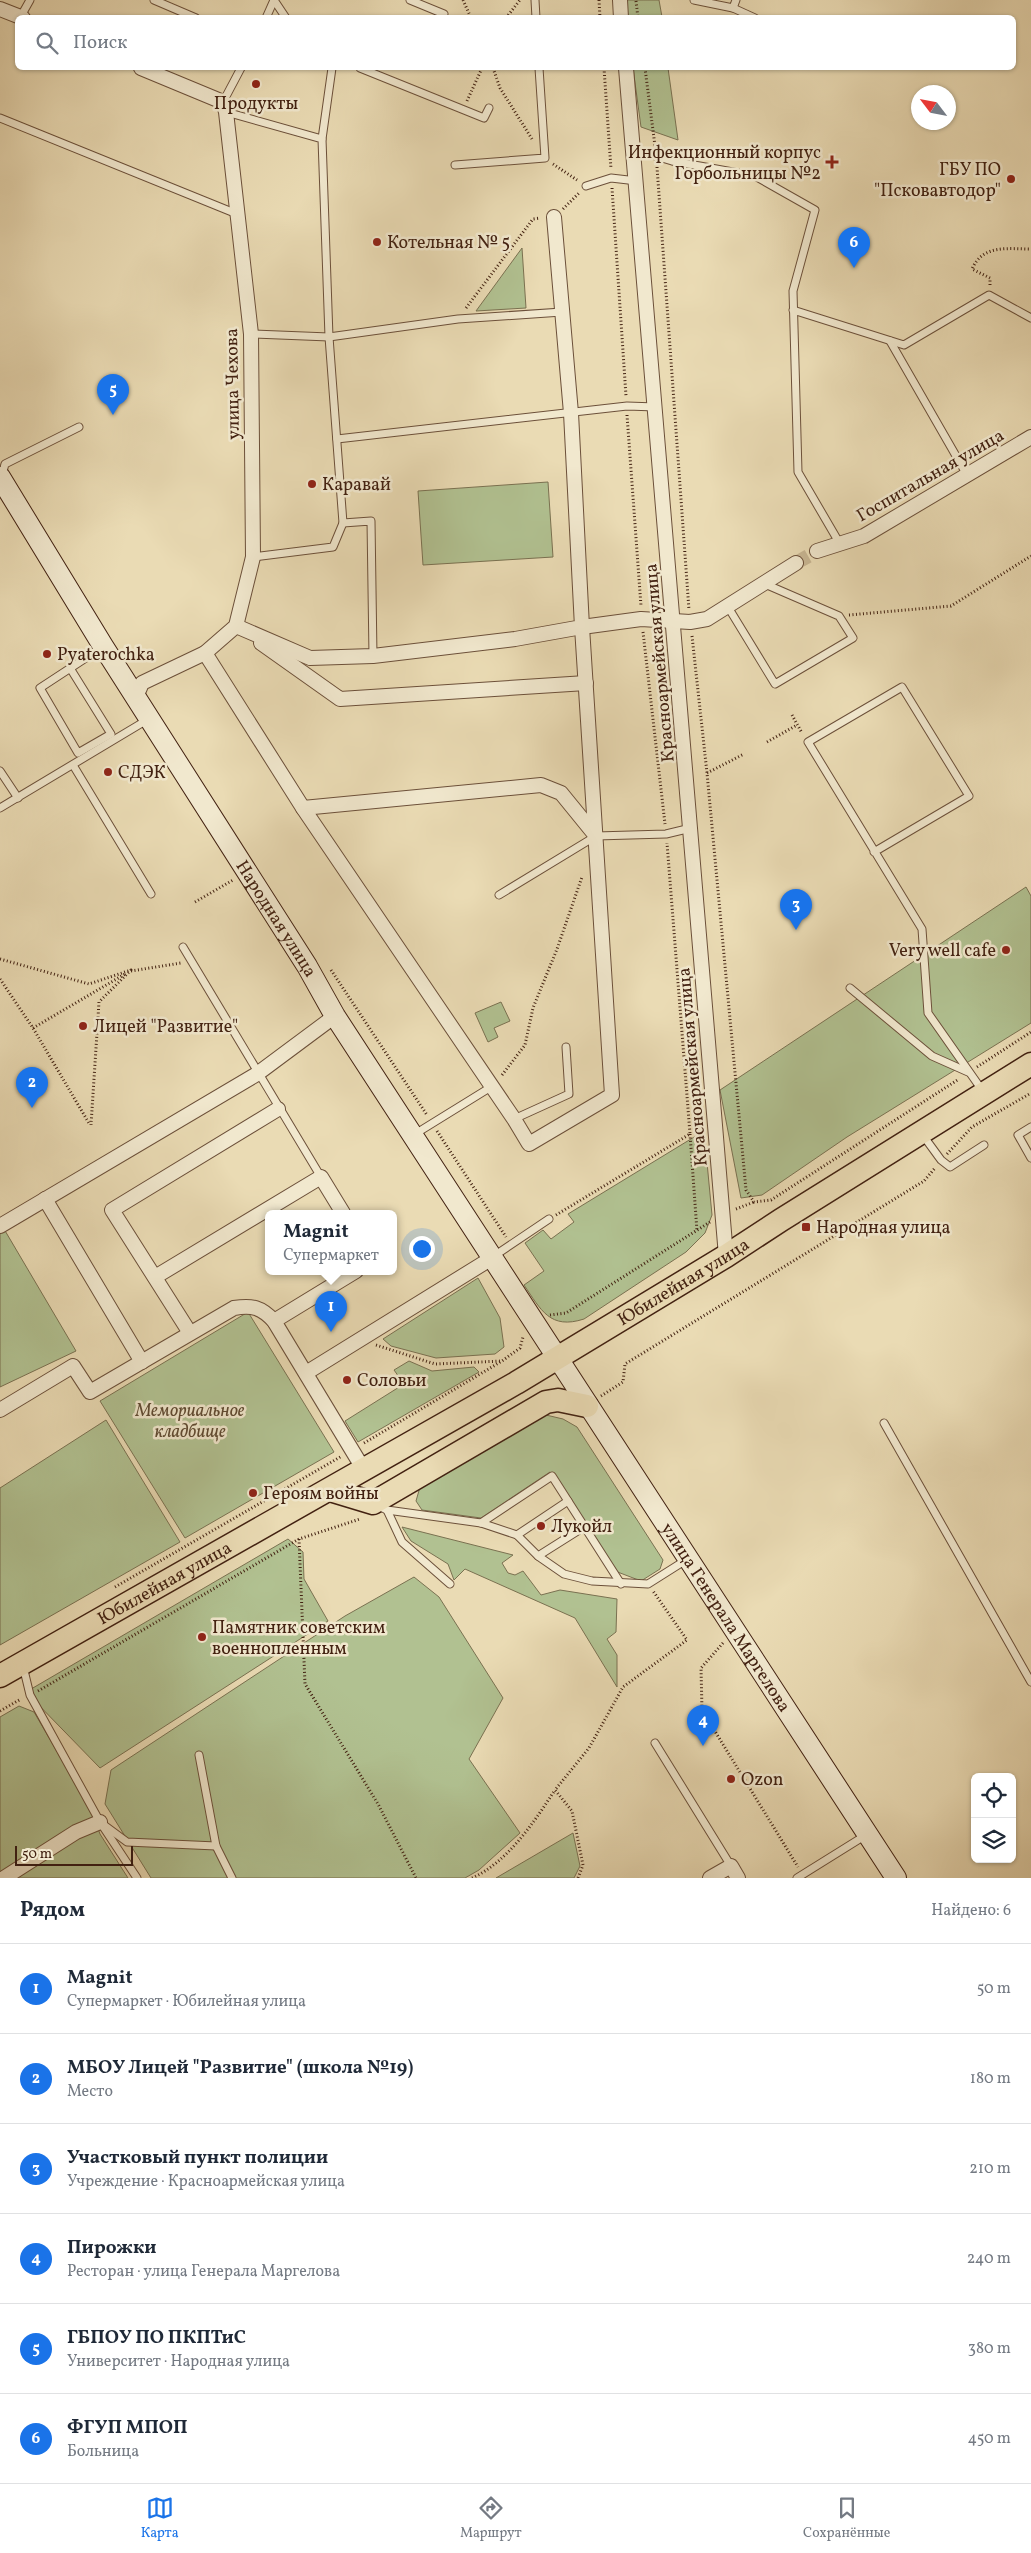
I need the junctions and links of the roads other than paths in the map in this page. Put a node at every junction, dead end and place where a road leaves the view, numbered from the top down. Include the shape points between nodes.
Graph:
1 (30, 0) edge
2 (154, 0) edge
3 (410, 0) edge
4 (535, 0) edge
5 (620, 0) edge
6 (694, 0) edge
7 (736, 0) edge
8 (733, 8) junction
9 (0, 9) edge
10 (444, 14) dead end
11 (16, 15) edge
12 (23, 15) edge
13 (189, 15) edge
14 (267, 15) edge
15 (284, 15) edge
16 (536, 15) edge
17 (621, 15) edge
18 (748, 15) edge
19 (145, 70) edge
20 (240, 70) edge
21 (332, 70) edge
22 (365, 70) edge
23 (539, 70) edge
24 (626, 70) edge
25 (224, 107) junction
26 (489, 108) dead end
27 (0, 118) edge
28 (322, 139) junction
29 (635, 150) junction
30 (455, 165) dead end
31 (637, 181) junction
32 (586, 186) road end
33 (238, 214) junction
34 (554, 217) road end
35 (793, 310) junction
36 (562, 312) junction
37 (1031, 318) edge
38 (251, 334) junction
39 (329, 338) junction
40 (890, 341) junction
41 (656, 407) junction
42 (571, 413) junction
43 (79, 427) dead end
44 (1031, 437) edge
45 (338, 439) junction
46 (967, 475) junction
47 (0, 477) edge
48 (343, 523) junction
49 (840, 544) junction
50 (817, 551) tunnel mouth
51 (254, 557) junction
52 (796, 563) tunnel mouth
53 (765, 584) junction
54 (728, 607) junction
55 (674, 620) junction
56 (236, 626) junction
57 (582, 627) junction
58 (103, 646) junction
59 (205, 653) junction
60 (373, 656) junction
61 (70, 668) junction
62 (586, 683) junction
63 (136, 697) junction
64 (149, 718) junction
65 (72, 765) junction
66 (0, 771) edge
67 (18, 798) junction
68 (0, 808) edge
69 (303, 808) junction
70 (691, 828) junction
71 (596, 836) junction
72 (874, 852) junction
73 (151, 894) dead end
74 (499, 895) dead end
75 (183, 947) dead end
76 (850, 988) dead end
77 (335, 1016) junction
78 (566, 1046) dead end
79 (1031, 1064) edge
80 (969, 1072) junction
81 (257, 1074) junction
82 (491, 1087) junction
83 (984, 1092) junction
84 (278, 1109) junction
85 (514, 1119) junction
86 (1031, 1128) edge
87 (920, 1132) junction
88 (414, 1135) junction
89 (984, 1145) dead end
90 (1031, 1158) edge
91 (321, 1177) junction
92 (45, 1199) junction
93 (267, 1210) edge
94 (341, 1210) edge
95 (265, 1211) edge
96 (549, 1219) road end
97 (0, 1226) edge
98 (726, 1256) junction
99 (492, 1258) junction
100 (349, 1275) edge
101 (155, 1278) junction
102 (274, 1321) junction
103 (190, 1333) junction
104 (556, 1358) junction
105 (142, 1362) junction
106 (306, 1373) junction
107 (587, 1406) junction
108 (0, 1410) edge
109 (884, 1423) dead end
110 (364, 1470) junction
111 (330, 1490) junction
112 (568, 1502) junction
113 (380, 1507) junction
114 (481, 1523) junction
115 (584, 1527) junction
116 (517, 1535) junction
117 (538, 1556) junction
118 (688, 1558) junction
119 (450, 1584) dead end
120 (621, 1584) junction
121 (23, 1663) junction
122 (0, 1676) edge
123 (1031, 1682) edge
124 (655, 1743) dead end
125 (199, 1755) dead end
126 (100, 1822) junction
127 (868, 1834) junction
128 (216, 1846) junction
129 (734, 1872) edge
130 (800, 1876) edge
131 (4, 1878) edge
132 (137, 1878) edge
133 (232, 1878) edge
134 (710, 1878) edge
135 (896, 1878) edge

1 - 12 lane
2 - 13 lane
3 - 10 lane
4 - 16 lane
5 - 17 street
6 - 8 lane
7 - 8 lane
8 - 18 lane
9 - 11 street
14 - 15 lane via 274,0
19 - 25 street
20 - 25 lane
21 - 28 lane
22 - 26 lane via 484,118
23 - 30 lane via 545,158
24 - 29 street, Красноармейская улица
25 - 28 lane
25 - 33 street, улица Чехова
27 - 33 lane
28 - 39 lane
29 - 31 street, Красноармейская улица
29 - 35 lane via 755,176 815,210 793,292
31 - 32 lane via 611,178
31 - 41 street, Красноармейская улица
33 - 38 street, улица Чехова
34 - 36 street
35 - 40 lane
35 - 49 lane via 798,472
36 - 39 lane via 458,319
36 - 42 street
37 - 40 lane via 989,296 904,345
38 - 39 lane
38 - 51 street, улица Чехова
39 - 45 lane
40 - 46 lane
41 - 42 lane via 627,406
41 - 55 street, Красноармейская улица
42 - 45 lane
42 - 57 street
43 - 47 lane via 5,464
44 - 46 street, Госпитальная улица
45 - 48 lane
46 - 49 street, Госпитальная улица via 864,536
47 - 58 street, Народная улица
48 - 51 lane via 333,547
48 - 60 lane via 371,521
49 - 50 street, Госпитальная улица
51 - 56 street, улица Чехова
52 - 53 street
53 - 54 street
53 - 54 lane via 838,616 853,638 775,684
54 - 55 street via 707,619
55 - 57 street via 642,619
55 - 70 street, Красноармейская улица
56 - 59 street
56 - 60 street via 310,658
56 - 62 street via 340,699
57 - 60 street via 515,639
57 - 62 street
58 - 61 lane
58 - 63 street, Народная улица
59 - 63 street via 142,683
59 - 69 street
61 - 61 lane via 40,688 78,753 112,734
62 - 71 street
63 - 64 street, Народная улица
64 - 65 lane
64 - 77 street, Народная улица
65 - 67 lane
65 - 73 lane
66 - 67 lane
67 - 68 lane
69 - 71 street via 541,785 561,793
69 - 82 street
70 - 71 lane via 666,834
70 - 98 street, Красноармейская улица
71 - 74 lane
71 - 85 street via 612,1095 529,1144
72 - 72 lane via 969,796 902,687 808,742
72 - 80 lane via 922,929 928,1013
75 - 81 lane
76 - 80 lane via 932,1056
77 - 81 street
77 - 88 street, Народная улица
78 - 85 lane via 569,1094
79 - 83 main road, Юбилейная улица
80 - 83 lane
81 - 84 lane
81 - 92 street
82 - 85 street
82 - 88 lane
83 - 87 main road, Юбилейная улица
84 - 91 lane
84 - 101 street via 112,1210
86 - 90 lane via 1018,1135
87 - 89 lane via 950,1167
87 - 98 main road, Юбилейная улица
88 - 99 street, Народная улица
91 - 93 street
91 - 94 street
92 - 97 street
92 - 105 street
95 - 101 street
96 - 99 lane
98 - 104 main road, Юбилейная улица
99 - 104 street, Народная улица
99 - 106 street
100 - 102 street
101 - 103 street
102 - 103 street via 265,1311 252,1305 234,1308
102 - 106 street
103 - 105 street
104 - 107 street, улица Генерала Маргелова
104 - 110 main road, Юбилейная улица
105 - 108 street via 90,1392 73,1366
106 - 110 street
107 - 113 main road via 558,1400 546,1402
107 - 118 street, улица Генерала Маргелова
109 - 123 lane
110 - 111 main road, Юбилейная улица
111 - 113 main road
111 - 121 main road, Юбилейная улица
112 - 114 lane via 552,1476
112 - 115 lane
112 - 116 lane
113 - 114 lane
113 - 119 lane via 402,1542
114 - 116 lane
115 - 117 lane
115 - 120 lane
116 - 117 lane
117 - 120 lane via 564,1574
118 - 120 lane via 648,1584
118 - 127 street, улица Генерала Маргелова
121 - 122 main road, Юбилейная улица
121 - 126 lane via 30,1695
124 - 129 lane
125 - 128 lane
126 - 128 lane via 127,1842
126 - 131 street via 76,1832
126 - 132 lane
127 - 130 lane
127 - 135 street, улица Генерала Маргелова
128 - 133 lane
129 - 134 street

